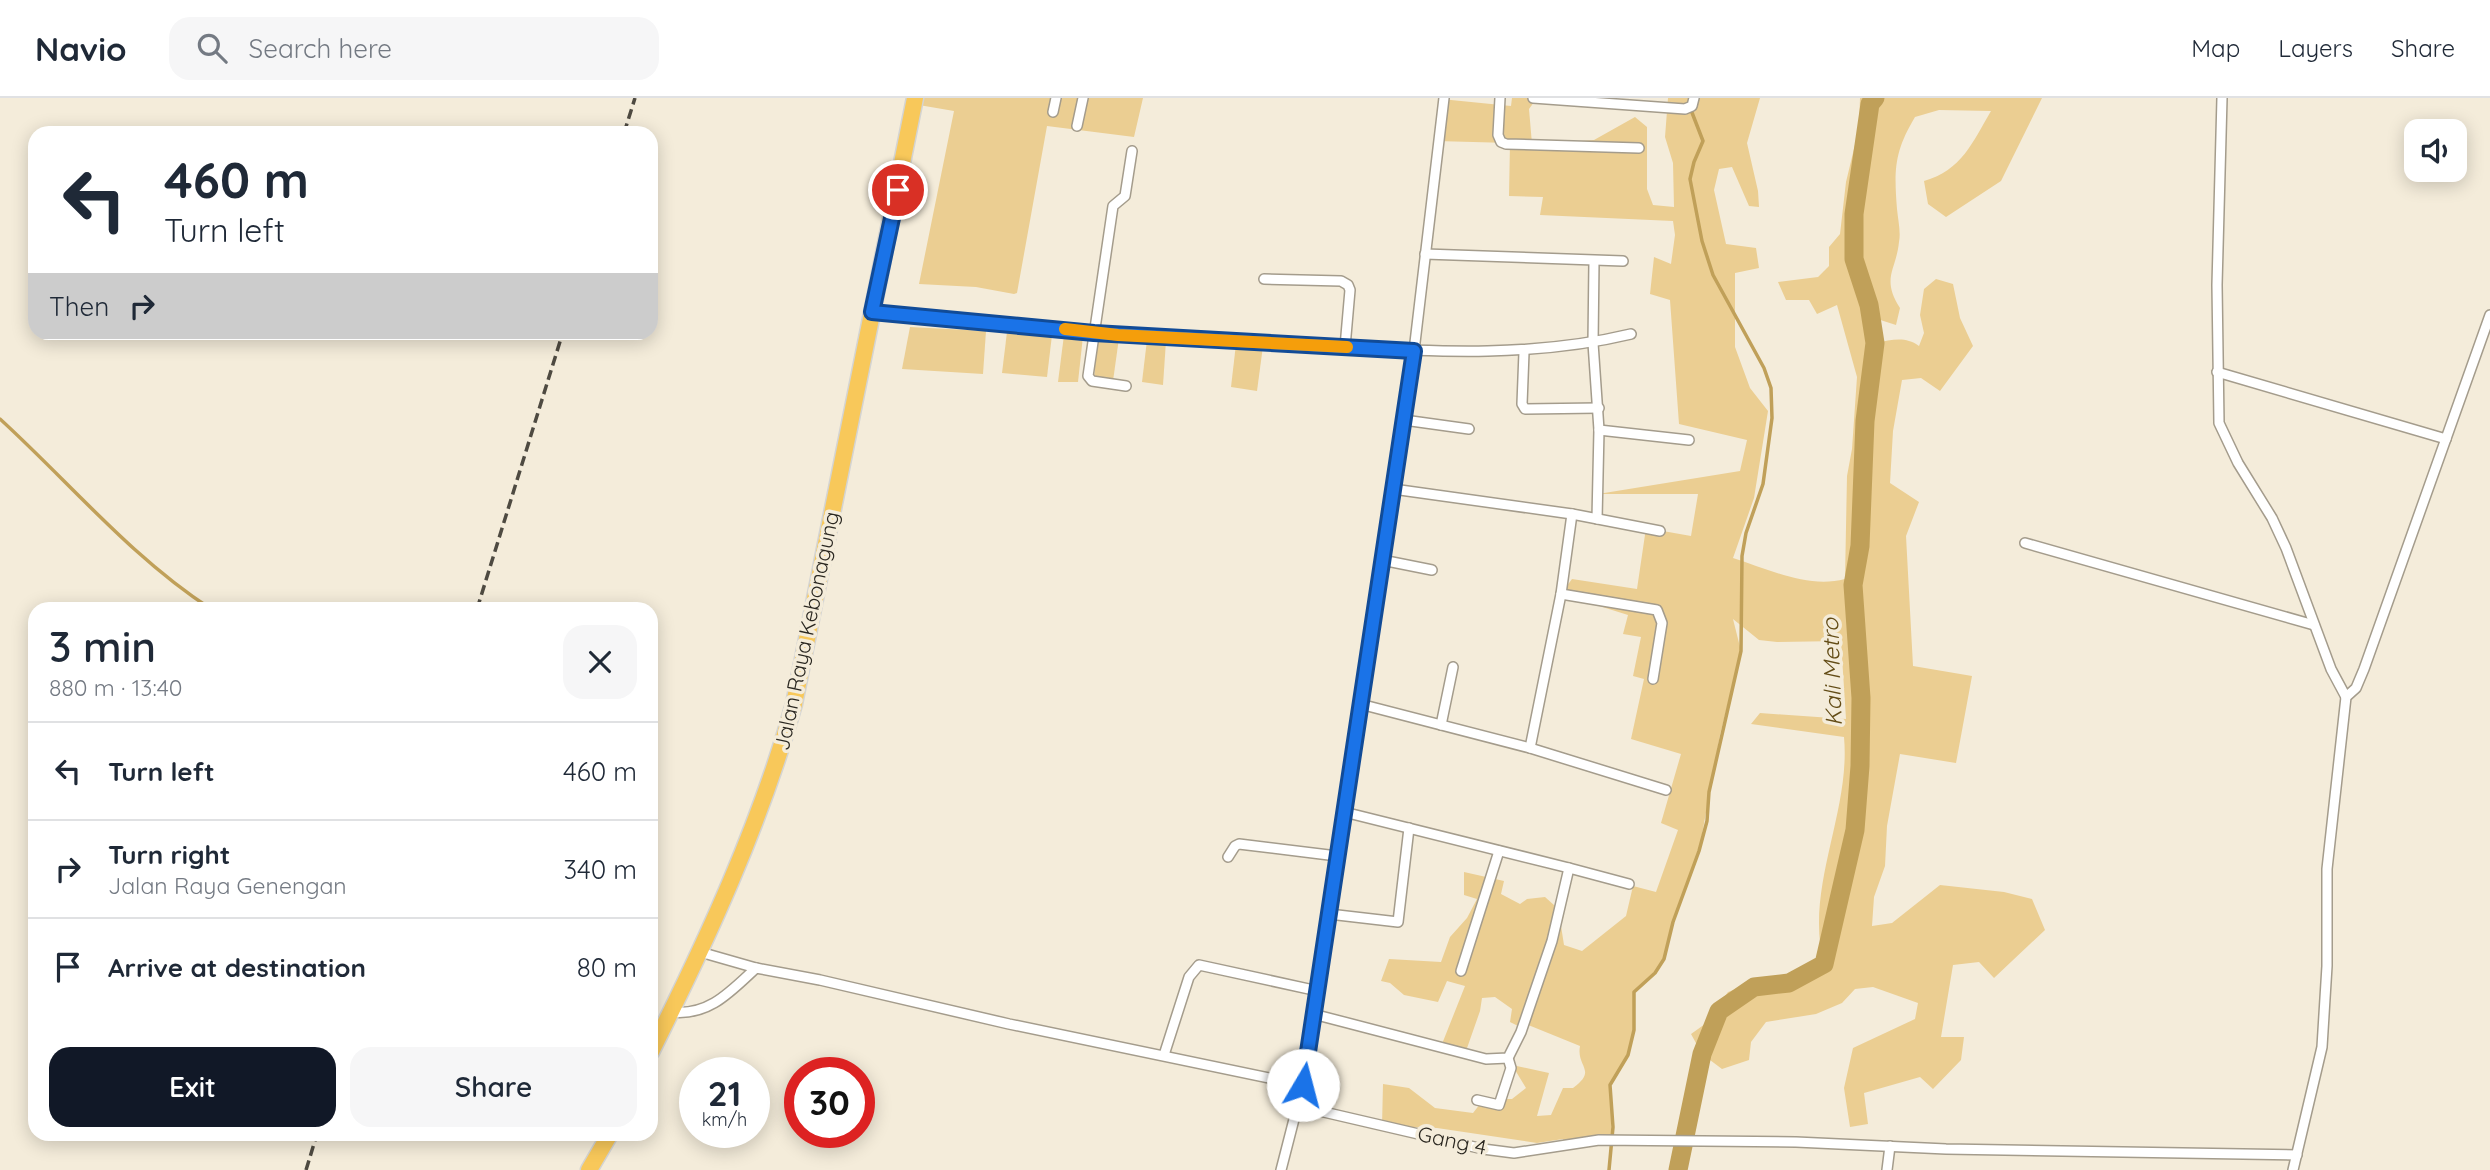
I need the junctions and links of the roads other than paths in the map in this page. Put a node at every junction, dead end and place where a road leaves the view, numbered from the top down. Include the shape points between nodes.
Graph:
1 (915, 98) edge
2 (1056, 98) edge
3 (1083, 98) edge
4 (1444, 98) edge
5 (1500, 98) edge
6 (1532, 98) edge
7 (1694, 98) edge
8 (2222, 98) edge
9 (1053, 112) dead end
10 (1077, 126) dead end
11 (1639, 148) dead end
12 (1132, 151) dead end
13 (1425, 254) junction
14 (1594, 261) junction
15 (1623, 261) dead end
16 (1264, 279) dead end
17 (872, 312) junction
18 (2490, 315) edge
19 (1094, 333) junction
20 (1631, 334) dead end
21 (1593, 343) junction
22 (1345, 347) junction
23 (1414, 351) junction
24 (1524, 352) junction
25 (2217, 372) junction
26 (1126, 386) dead end
27 (1599, 408) junction
28 (1404, 420) junction
29 (1469, 429) dead end
30 (1599, 430) junction
31 (2446, 439) junction
32 (1689, 440) dead end
33 (1393, 489) junction
34 (1572, 514) junction
35 (1597, 519) junction
36 (1660, 531) dead end
37 (2025, 543) dead end
38 (1382, 560) junction
39 (1432, 570) dead end
40 (1560, 594) junction
41 (2314, 625) junction
42 (1453, 667) dead end
43 (1653, 679) dead end
44 (2346, 698) junction
45 (1360, 704) junction
46 (1441, 725) junction
47 (1530, 748) junction
48 (1666, 790) dead end
49 (1344, 812) junction
50 (1409, 828) junction
51 (1499, 851) junction
52 (1337, 856) junction
53 (1227, 857) dead end
54 (1569, 868) junction
55 (1629, 884) dead end
56 (1329, 914) junction
57 (700, 952) junction
58 (756, 968) junction
59 (1461, 971) dead end
60 (1318, 991) junction
61 (671, 1012) junction
62 (1313, 1014) junction
63 (658, 1038) edge
64 (1164, 1055) junction
65 (1508, 1058) junction
66 (1302, 1086) junction
67 (1477, 1100) dead end
68 (1298, 1104) junction
69 (606, 1141) edge
70 (1890, 1146) junction
71 (2297, 1155) junction
72 (1281, 1169) edge
73 (589, 1170) edge
74 (1292, 1170) edge
75 (1887, 1170) edge
76 (2293, 1170) edge

1 - 17 highway, Jalan Raya Kebonagung
2 - 9 street
3 - 10 street
4 - 13 street
5 - 11 street via 1498,135 1506,144
6 - 7 street via 1685,109 1692,106
8 - 25 street
12 - 19 street via 1125,197 1113,206
13 - 14 street
13 - 23 street
14 - 15 street
14 - 21 street
16 - 22 street via 1348,285
17 - 19 street
17 - 57 highway, Jalan Raya Kebonagung via 794,704 762,805
18 - 31 street
19 - 22 street
19 - 26 street via 1089,378
20 - 21 street
21 - 24 street
21 - 27 street
22 - 23 street
23 - 24 street
23 - 28 street
24 - 27 street via 1525,409
25 - 31 street
25 - 41 street via 2218,423 2272,518
27 - 30 street
28 - 29 street
28 - 33 street
30 - 32 street
30 - 35 street
31 - 44 street via 2364,669
33 - 34 street
33 - 38 street
34 - 35 street
34 - 40 street
35 - 36 street
37 - 41 street
38 - 39 street
38 - 45 street
40 - 43 street via 1657,610 1662,623
40 - 47 street
41 - 44 street
42 - 46 street
44 - 71 street via 2327,869 2322,1047
45 - 46 street
45 - 49 street
46 - 47 street
47 - 48 street
49 - 50 street
49 - 52 street
50 - 51 street
50 - 56 street via 1398,922
51 - 54 street
51 - 59 street
52 - 53 street via 1239,844
52 - 56 street
54 - 55 street
54 - 65 street via 1552,941
56 - 60 street
57 - 58 street
57 - 61 highway, Jalan Raya Kebonagung
58 - 61 street via 706,1009
58 - 64 street
60 - 62 street
60 - 64 street via 1199,965 1189,977
61 - 63 highway, Jalan Raya Kebonagung
62 - 65 street via 1486,1059
62 - 66 street
64 - 66 street
65 - 67 street via 1511,1068 1499,1105
66 - 68 street
68 - 70 street, Gang 4 via 1514,1153 1608,1141
68 - 72 street
69 - 73 highway
70 - 71 street, Gang 4
70 - 75 street
71 - 76 street
72 - 74 street

